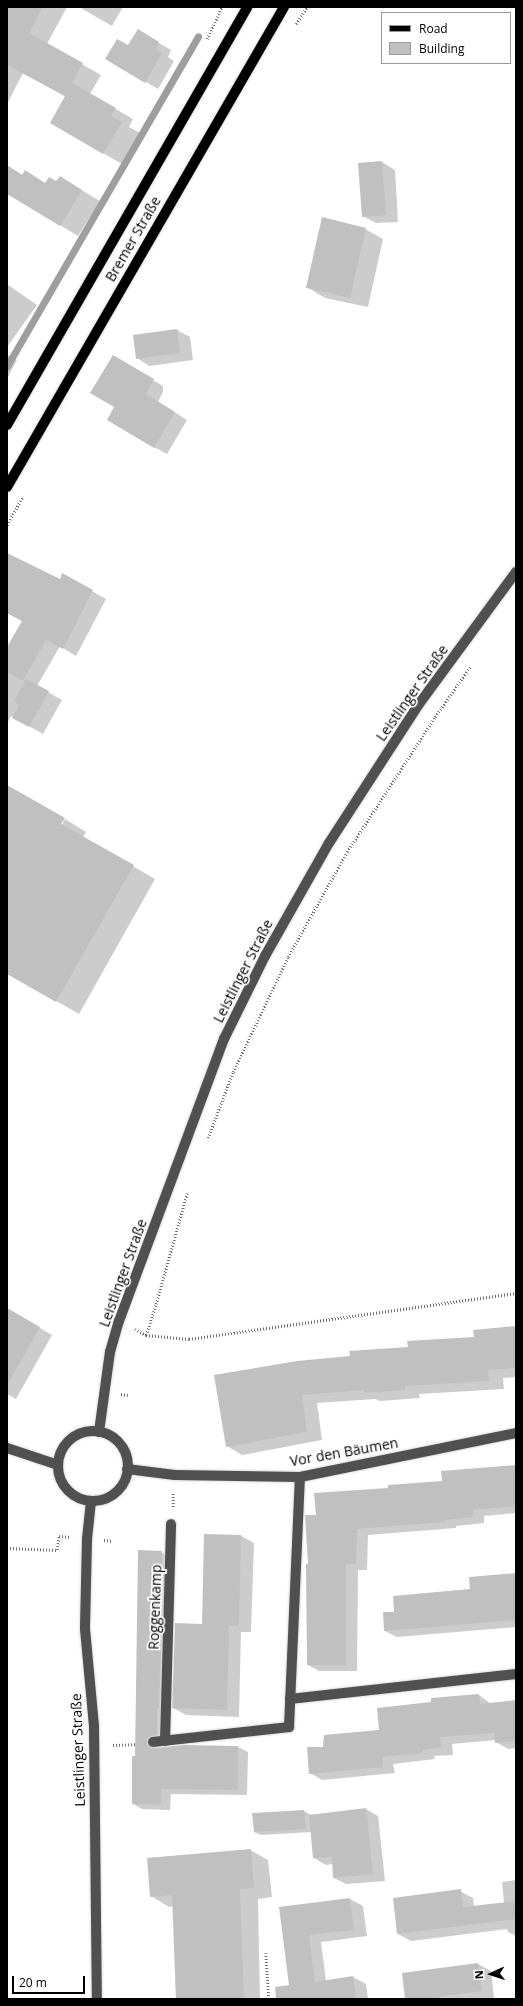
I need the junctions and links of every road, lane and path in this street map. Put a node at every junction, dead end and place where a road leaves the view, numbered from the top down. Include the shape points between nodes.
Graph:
1 (247, 7) edge
2 (284, 7) edge
3 (7, 425) edge
4 (7, 487) edge
5 (516, 572) edge
6 (474, 662) dead end
7 (205, 1145) dead end
8 (188, 1189) dead end
9 (516, 1293) edge
10 (99, 1432) junction
11 (516, 1433) edge
12 (7, 1448) edge
13 (58, 1465) junction
14 (127, 1469) junction
15 (174, 1475) junction
16 (300, 1477) junction
17 (92, 1501) junction
18 (172, 1524) joint
19 (87, 1539) junction
20 (113, 1541) dead end
21 (7, 1548) edge
22 (516, 1674) edge
23 (290, 1699) junction
24 (165, 1741) junction
25 (153, 1742) joint
26 (113, 1746) dead end
27 (266, 1954) dead end
28 (97, 1999) edge
29 (269, 1999) edge

1 - 3 main road, Bremer Straße
2 - 4 main road, Bremer Straße
5 - 10 street, Leistlinger Straße via 419,704 328,843 265,956 224,1039 119,1321 110,1352
6 - 7 path via 347,852 288,958 233,1072
8 - 9 path via 146,1335 189,1339
10 - 13 street via 85,1432 75,1436 60,1453
10 - 14 street via 114,1438 120,1445
11 - 16 street, Vor den Bäumen
12 - 13 street
13 - 17 street via 59,1476 64,1486 72,1494
14 - 15 street, Vor den Bäumen
14 - 17 street via 124,1480 112,1495
15 - 16 street, Vor den Bäumen
15 - 18 path
16 - 23 street
17 - 19 street, Leistlinger Straße
18 - 24 street, Roggenkamp
19 - 20 path
19 - 21 path via 59,1536 57,1550
19 - 28 street, Leistlinger Straße via 85,1629 94,1726
22 - 23 street
23 - 24 street via 289,1727
24 - 25 street
25 - 26 path
27 - 29 path

